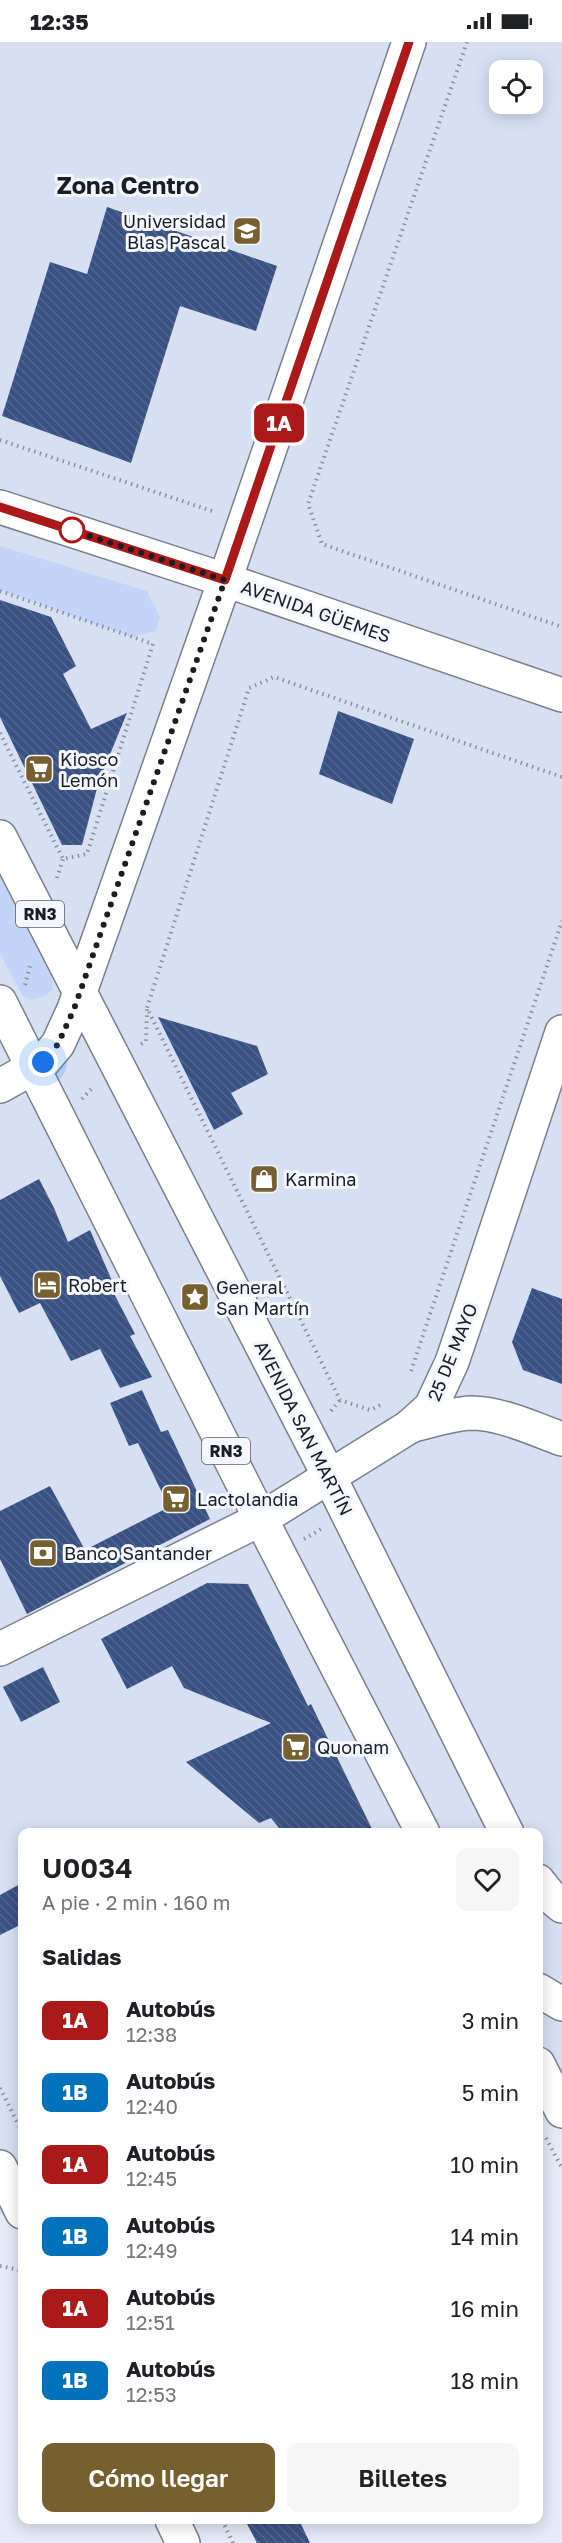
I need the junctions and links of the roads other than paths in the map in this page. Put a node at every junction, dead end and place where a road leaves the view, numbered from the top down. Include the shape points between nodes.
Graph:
1 (409, 42) edge
2 (0, 507) edge
3 (225, 580) junction
4 (562, 695) edge
5 (0, 837) edge
6 (81, 992) junction
7 (0, 1002) edge
8 (562, 1032) edge
9 (33, 1068) junction
10 (0, 1086) edge
11 (400, 1414) junction
12 (562, 1439) edge
13 (329, 1476) junction
14 (261, 1519) junction
15 (0, 1649) edge
16 (420, 1828) edge
17 (505, 1828) edge
18 (543, 1993) edge
19 (562, 2004) edge
20 (543, 2083) edge
21 (553, 2122) edge
22 (0, 2167) edge
23 (16, 2209) edge
24 (173, 2524) edge
25 (183, 2543) edge

1 - 3 main road
2 - 3 main road, AVENIDA GÜEMES
3 - 4 main road, AVENIDA GÜEMES
3 - 6 main road
5 - 6 main road, RN3
6 - 9 main road via 58,1044
6 - 13 main road, AVENIDA SAN MARTÍN / RN3
7 - 9 main road, RN3
8 - 11 main road, 25 DE MAYO via 452,1362 431,1407
9 - 10 main road
9 - 14 main road, RN3
11 - 12 main road via 472,1413
11 - 13 main road, 25 DE MAYO
13 - 14 main road, 25 DE MAYO
13 - 17 main road, AVENIDA SAN MARTÍN / RN3
14 - 15 main road, 25 DE MAYO
14 - 16 main road, RN3
18 - 19 main road
20 - 21 main road
22 - 23 main road
24 - 25 main road

